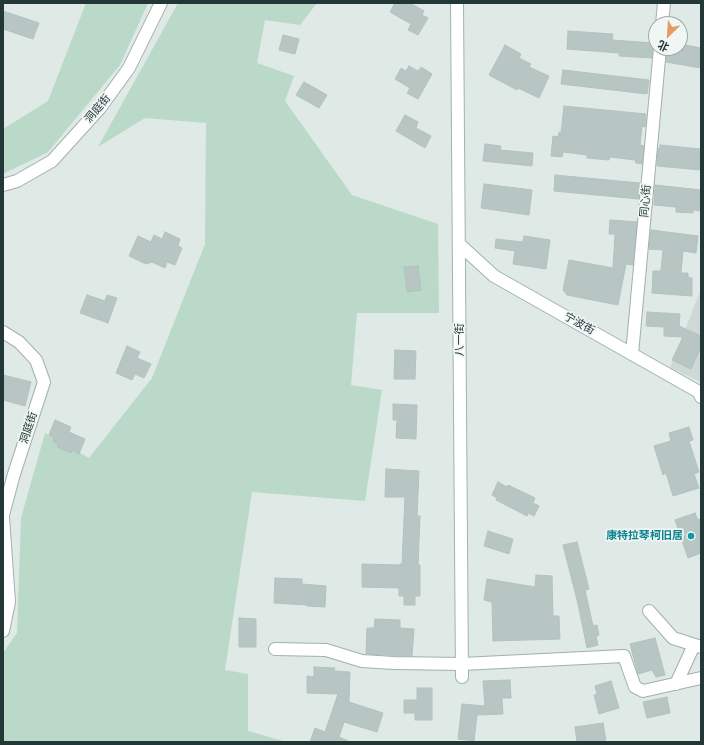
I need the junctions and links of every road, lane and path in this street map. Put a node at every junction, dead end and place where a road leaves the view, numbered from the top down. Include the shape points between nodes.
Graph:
1 (161, 3) edge
2 (457, 3) edge
3 (664, 3) edge
4 (663, 16) edge
5 (659, 56) edge
6 (3, 185) edge
7 (459, 244) junction
8 (3, 332) edge
9 (632, 354) junction
10 (701, 397) edge
11 (3, 516) edge
12 (648, 611) dead end
13 (3, 631) edge
14 (698, 646) edge
15 (275, 649) dead end
16 (462, 664) junction
17 (462, 677) dead end
18 (701, 678) edge
19 (676, 684) junction

1 - 6 street, 洞庭街 via 129,68 100,108 52,161
2 - 7 street, 八一街
3 - 4 street
5 - 9 street, 同心街
7 - 9 street, 宁波街 via 494,276
7 - 16 street, 八一街
8 - 11 street, 洞庭街 via 19,342 36,360 44,382
9 - 10 street, 宁波街 via 699,392
11 - 13 street, 洞庭街 via 9,602
12 - 14 street via 673,638
14 - 19 street
15 - 16 street via 326,650 362,661
16 - 17 street, 八一街
16 - 19 street via 624,656 635,687 643,692
18 - 19 street

